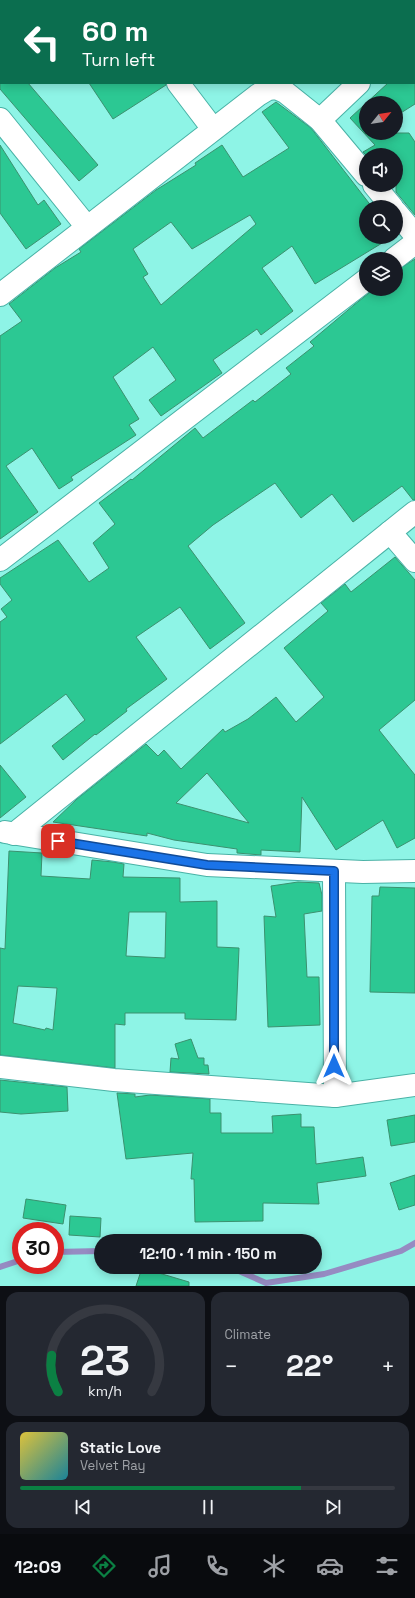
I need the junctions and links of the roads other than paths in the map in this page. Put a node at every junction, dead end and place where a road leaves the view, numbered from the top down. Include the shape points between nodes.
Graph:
1 (179, 84) edge
2 (358, 84) edge
3 (0, 119) edge
4 (320, 120) junction
5 (213, 129) junction
6 (359, 167) edge
7 (380, 192) edge
8 (386, 200) edge
9 (403, 220) edge
10 (87, 227) junction
11 (415, 235) edge
12 (415, 243) edge
13 (403, 252) edge
14 (359, 285) edge
15 (0, 294) edge
16 (415, 512) edge
17 (390, 532) junction
18 (0, 560) edge
19 (415, 561) edge
20 (7, 833) edge
21 (334, 871) junction
22 (415, 871) edge
23 (0, 1067) edge
24 (415, 1086) edge
25 (335, 1096) junction

1 - 5 street
2 - 4 street
3 - 10 street
4 - 5 street via 285,92 276,88 258,95
4 - 6 street
5 - 10 street
7 - 8 street
9 - 11 street
10 - 15 street
12 - 13 street
14 - 18 street
16 - 17 street
17 - 19 street
17 - 20 street
20 - 21 street via 207,865
21 - 22 street
21 - 25 street
23 - 25 street via 114,1080
24 - 25 street

